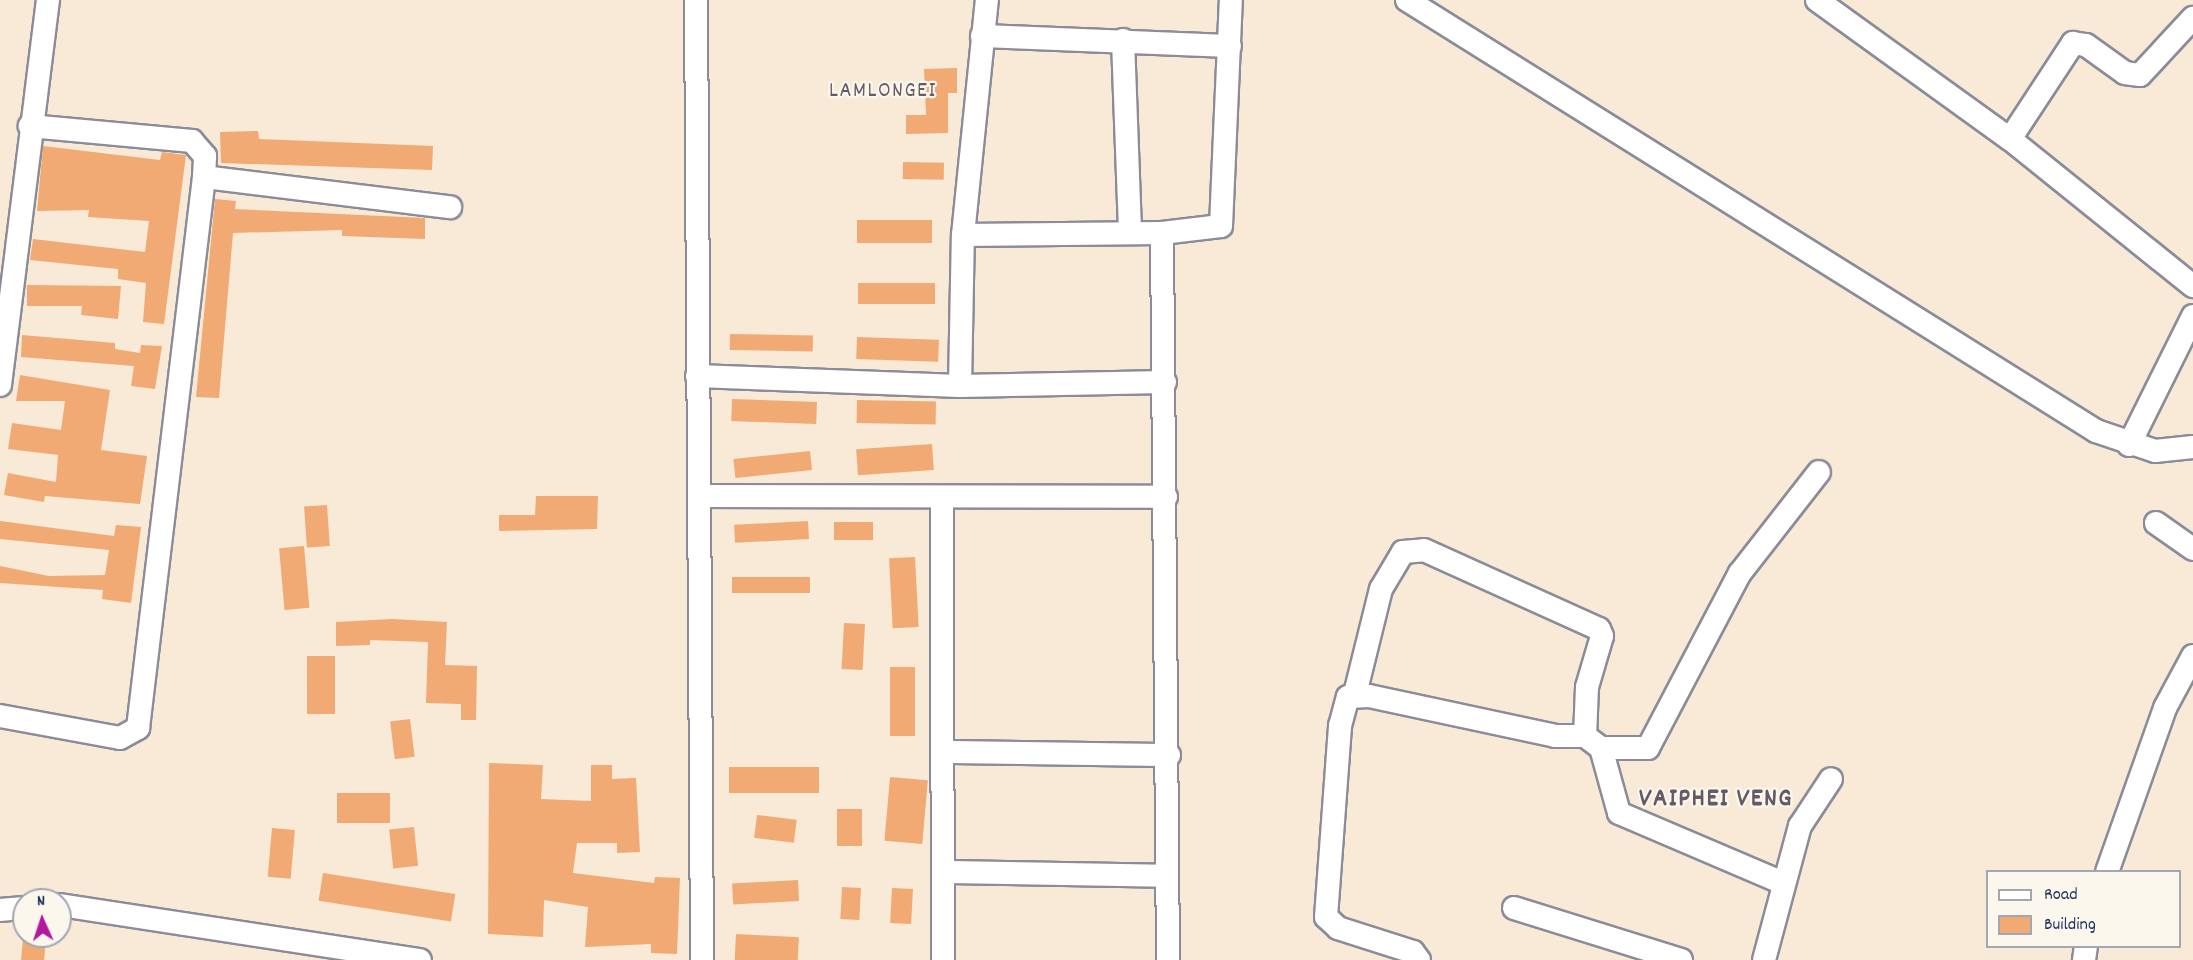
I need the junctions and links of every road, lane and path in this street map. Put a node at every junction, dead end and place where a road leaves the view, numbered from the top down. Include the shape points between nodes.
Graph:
1 (48, 0) edge
2 (696, 0) edge
3 (987, 0) edge
4 (1231, 0) edge
5 (1407, 0) edge
6 (1817, 0) edge
7 (1434, 7) edge
8 (2193, 18) edge
9 (982, 36) junction
10 (1124, 40) junction
11 (1230, 46) junction
12 (30, 126) junction
13 (2010, 139) junction
14 (204, 177) junction
15 (450, 207) dead end
16 (1130, 232) junction
17 (1162, 233) junction
18 (963, 235) junction
19 (2193, 286) edge
20 (2193, 316) edge
21 (697, 376) junction
22 (1165, 382) junction
23 (0, 385) edge
24 (960, 386) junction
25 (2129, 445) junction
26 (2193, 447) edge
27 (1819, 472) dead end
28 (699, 496) junction
29 (1166, 497) junction
30 (942, 499) junction
31 (2156, 523) dead end
32 (2193, 549) edge
33 (2193, 656) edge
34 (1355, 694) junction
35 (0, 716) edge
36 (1593, 742) junction
37 (945, 752) junction
38 (1169, 755) junction
39 (1831, 779) dead end
40 (2108, 870) edge
41 (946, 872) junction
42 (1167, 876) junction
43 (1783, 883) junction
44 (72, 907) edge
45 (1514, 908) dead end
46 (420, 960) edge
47 (702, 960) edge
48 (943, 960) edge
49 (1168, 960) edge
50 (1419, 960) edge
51 (1681, 960) edge
52 (1764, 960) edge

1 - 12 street
2 - 21 street
3 - 9 street
4 - 11 street
5 - 7 street
6 - 13 street
7 - 25 street via 1786,241 2000,367 2076,419
8 - 13 street via 2140,75 2125,74 2086,45 2073,43
9 - 10 street
9 - 18 street
10 - 11 street
10 - 16 street
11 - 17 street via 1225,218 1211,230
12 - 14 street via 192,141 205,156
12 - 23 street
13 - 19 street
14 - 15 street
14 - 35 street via 138,728 120,738
16 - 17 street
16 - 18 street
17 - 22 street
18 - 24 street
20 - 25 street
21 - 24 street
21 - 28 street
22 - 24 street
22 - 29 street
25 - 26 street via 2155,451
27 - 36 street via 1740,573 1648,748
28 - 30 street
28 - 47 street
29 - 30 street
29 - 38 street
30 - 37 street
31 - 32 street
33 - 40 street via 2165,708
34 - 36 street
34 - 36 street via 1381,589 1403,552 1424,550 1601,632 1587,687
34 - 50 street via 1344,703 1340,726 1326,917 1338,928 1413,952
36 - 43 street via 1619,813
37 - 38 street
37 - 41 street
38 - 42 street
39 - 43 street via 1800,826
41 - 42 street
41 - 48 street
42 - 49 street
43 - 52 street
44 - 46 street
45 - 51 street

